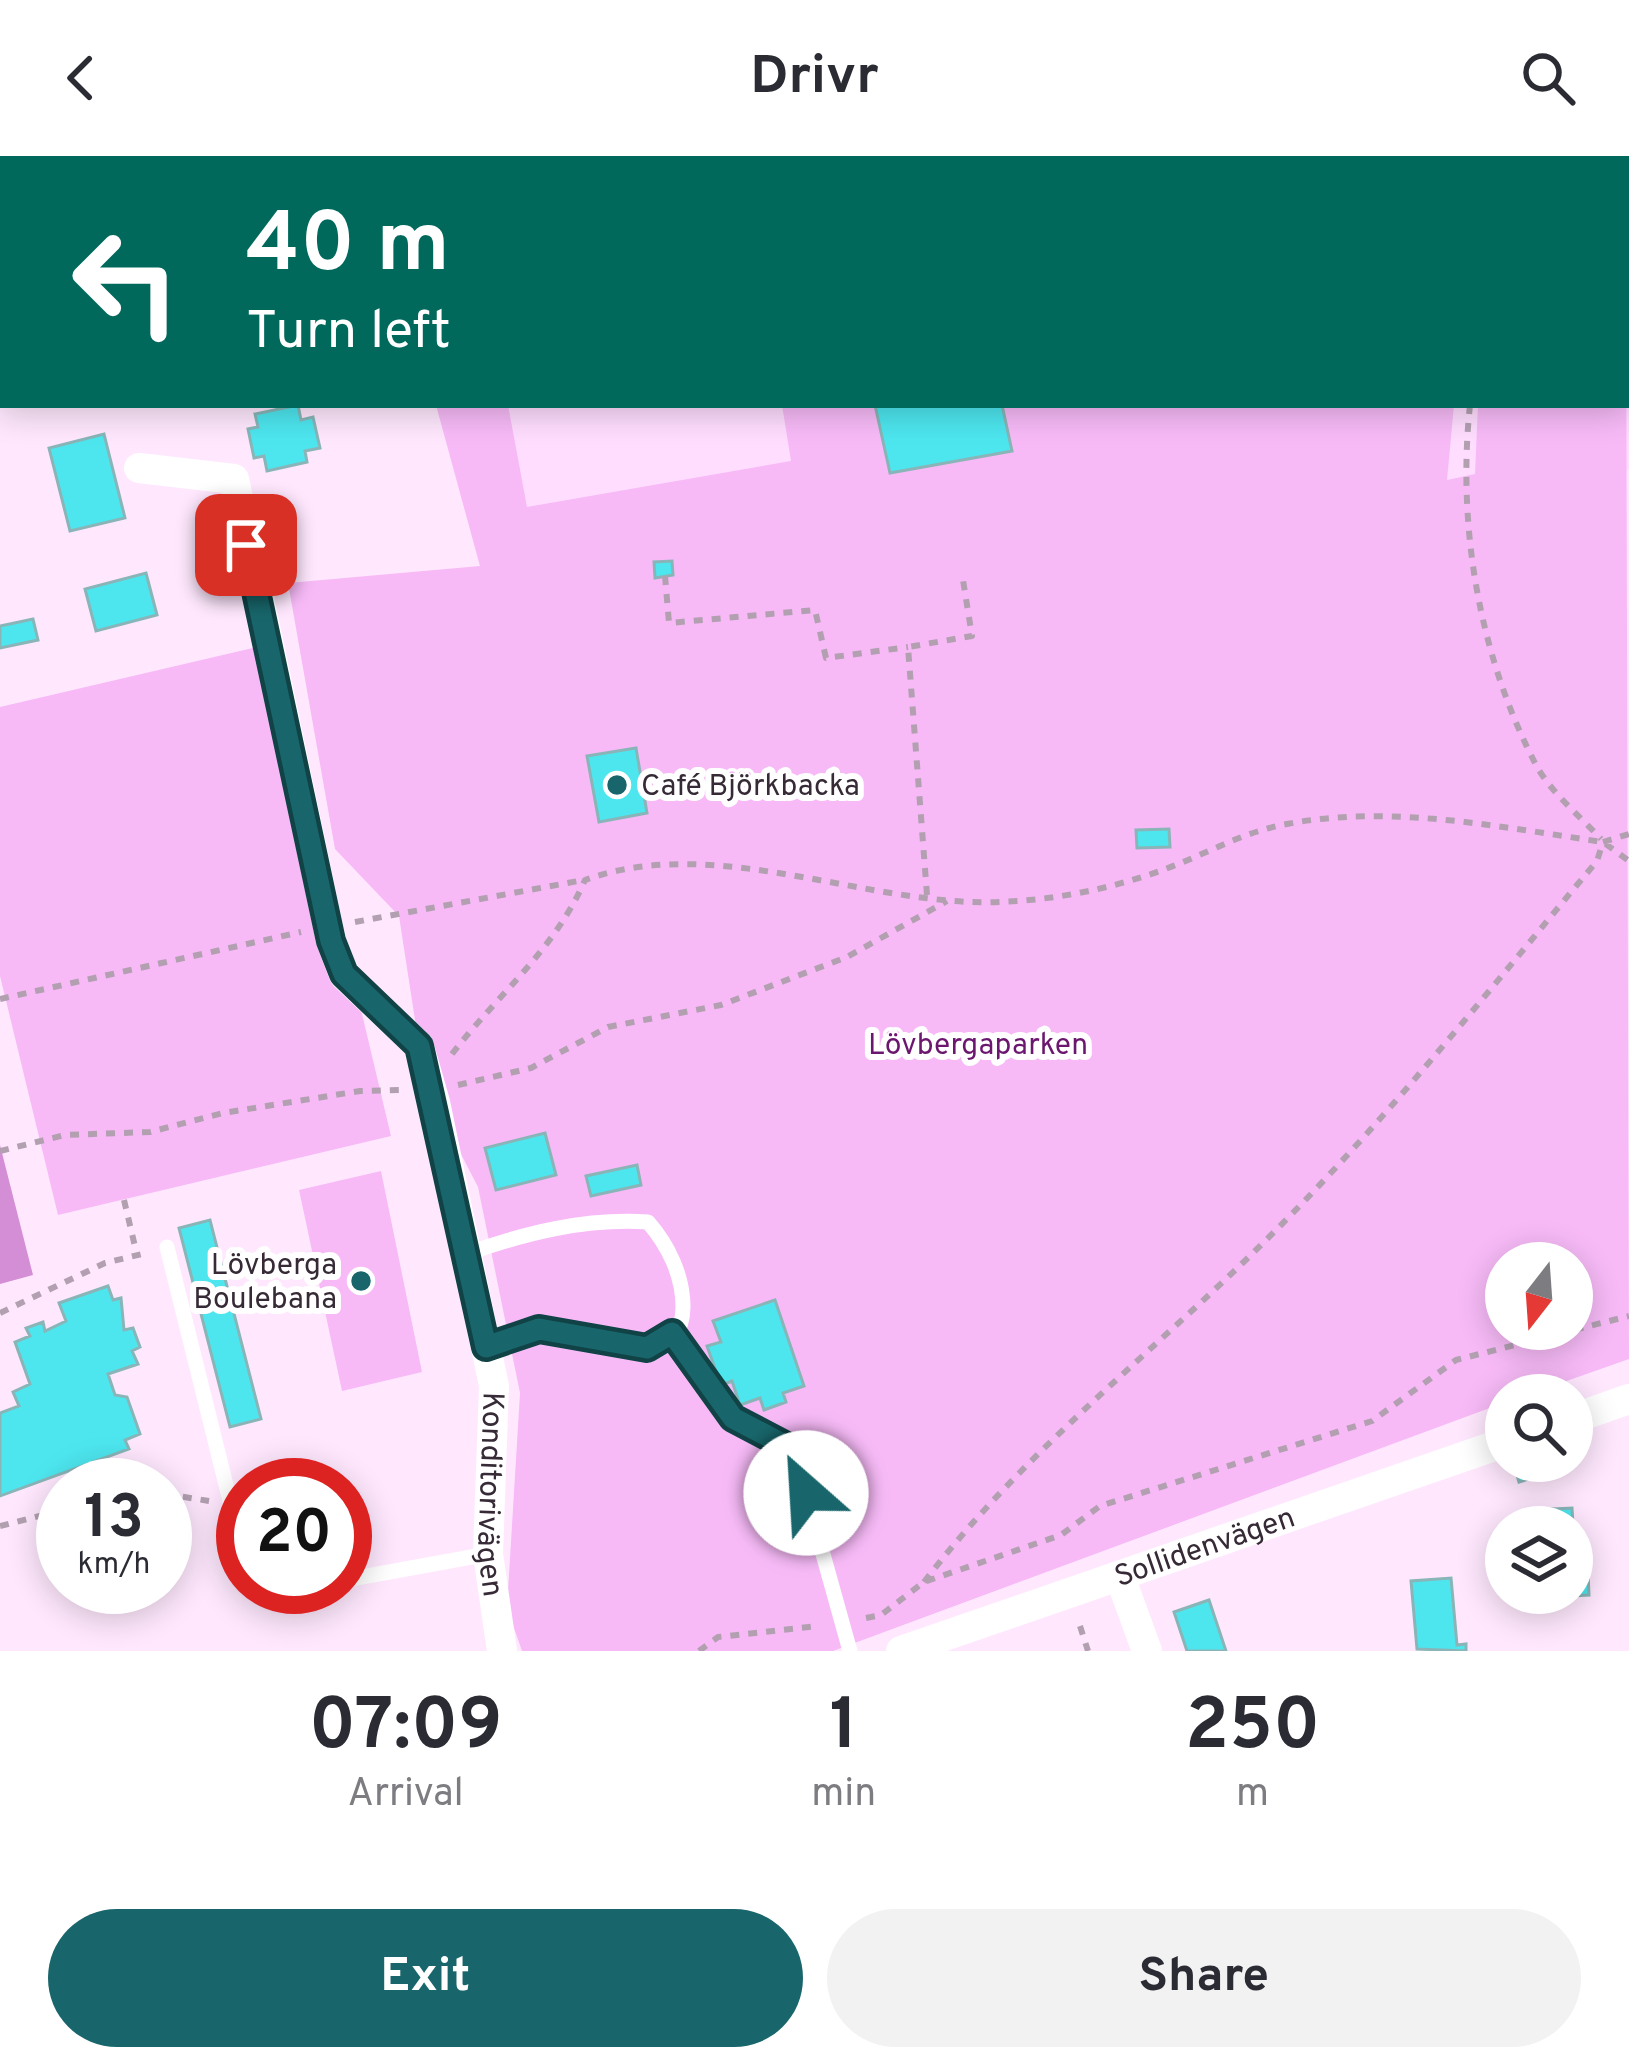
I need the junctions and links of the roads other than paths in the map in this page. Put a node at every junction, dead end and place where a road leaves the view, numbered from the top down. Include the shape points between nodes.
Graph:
1 (139, 468) dead end
2 (167, 1247) road end
3 (466, 1254) junction
4 (672, 1333) junction
5 (486, 1347) junction
6 (1629, 1399) edge
7 (1593, 1412) edge
8 (1485, 1449) edge
9 (219, 1458) edge
10 (488, 1554) junction
11 (372, 1575) edge
12 (1120, 1577) junction
13 (502, 1651) edge
14 (850, 1651) edge
15 (901, 1651) edge
16 (1147, 1651) edge

1 - 3 street, Konditorivägen via 234,478 328,926 344,974 419,1046
2 - 9 lane
3 - 4 lane via 527,1232 648,1222 668,1245 683,1301
3 - 5 street, Konditorivägen
4 - 5 lane via 647,1348 539,1329
4 - 14 lane via 733,1418 794,1450
5 - 10 street, Konditorivägen via 494,1386
6 - 7 street
8 - 12 street, Sollidenvägen
10 - 11 lane
10 - 13 street, Konditorivägen
12 - 15 street, Sollidenvägen
12 - 16 street

